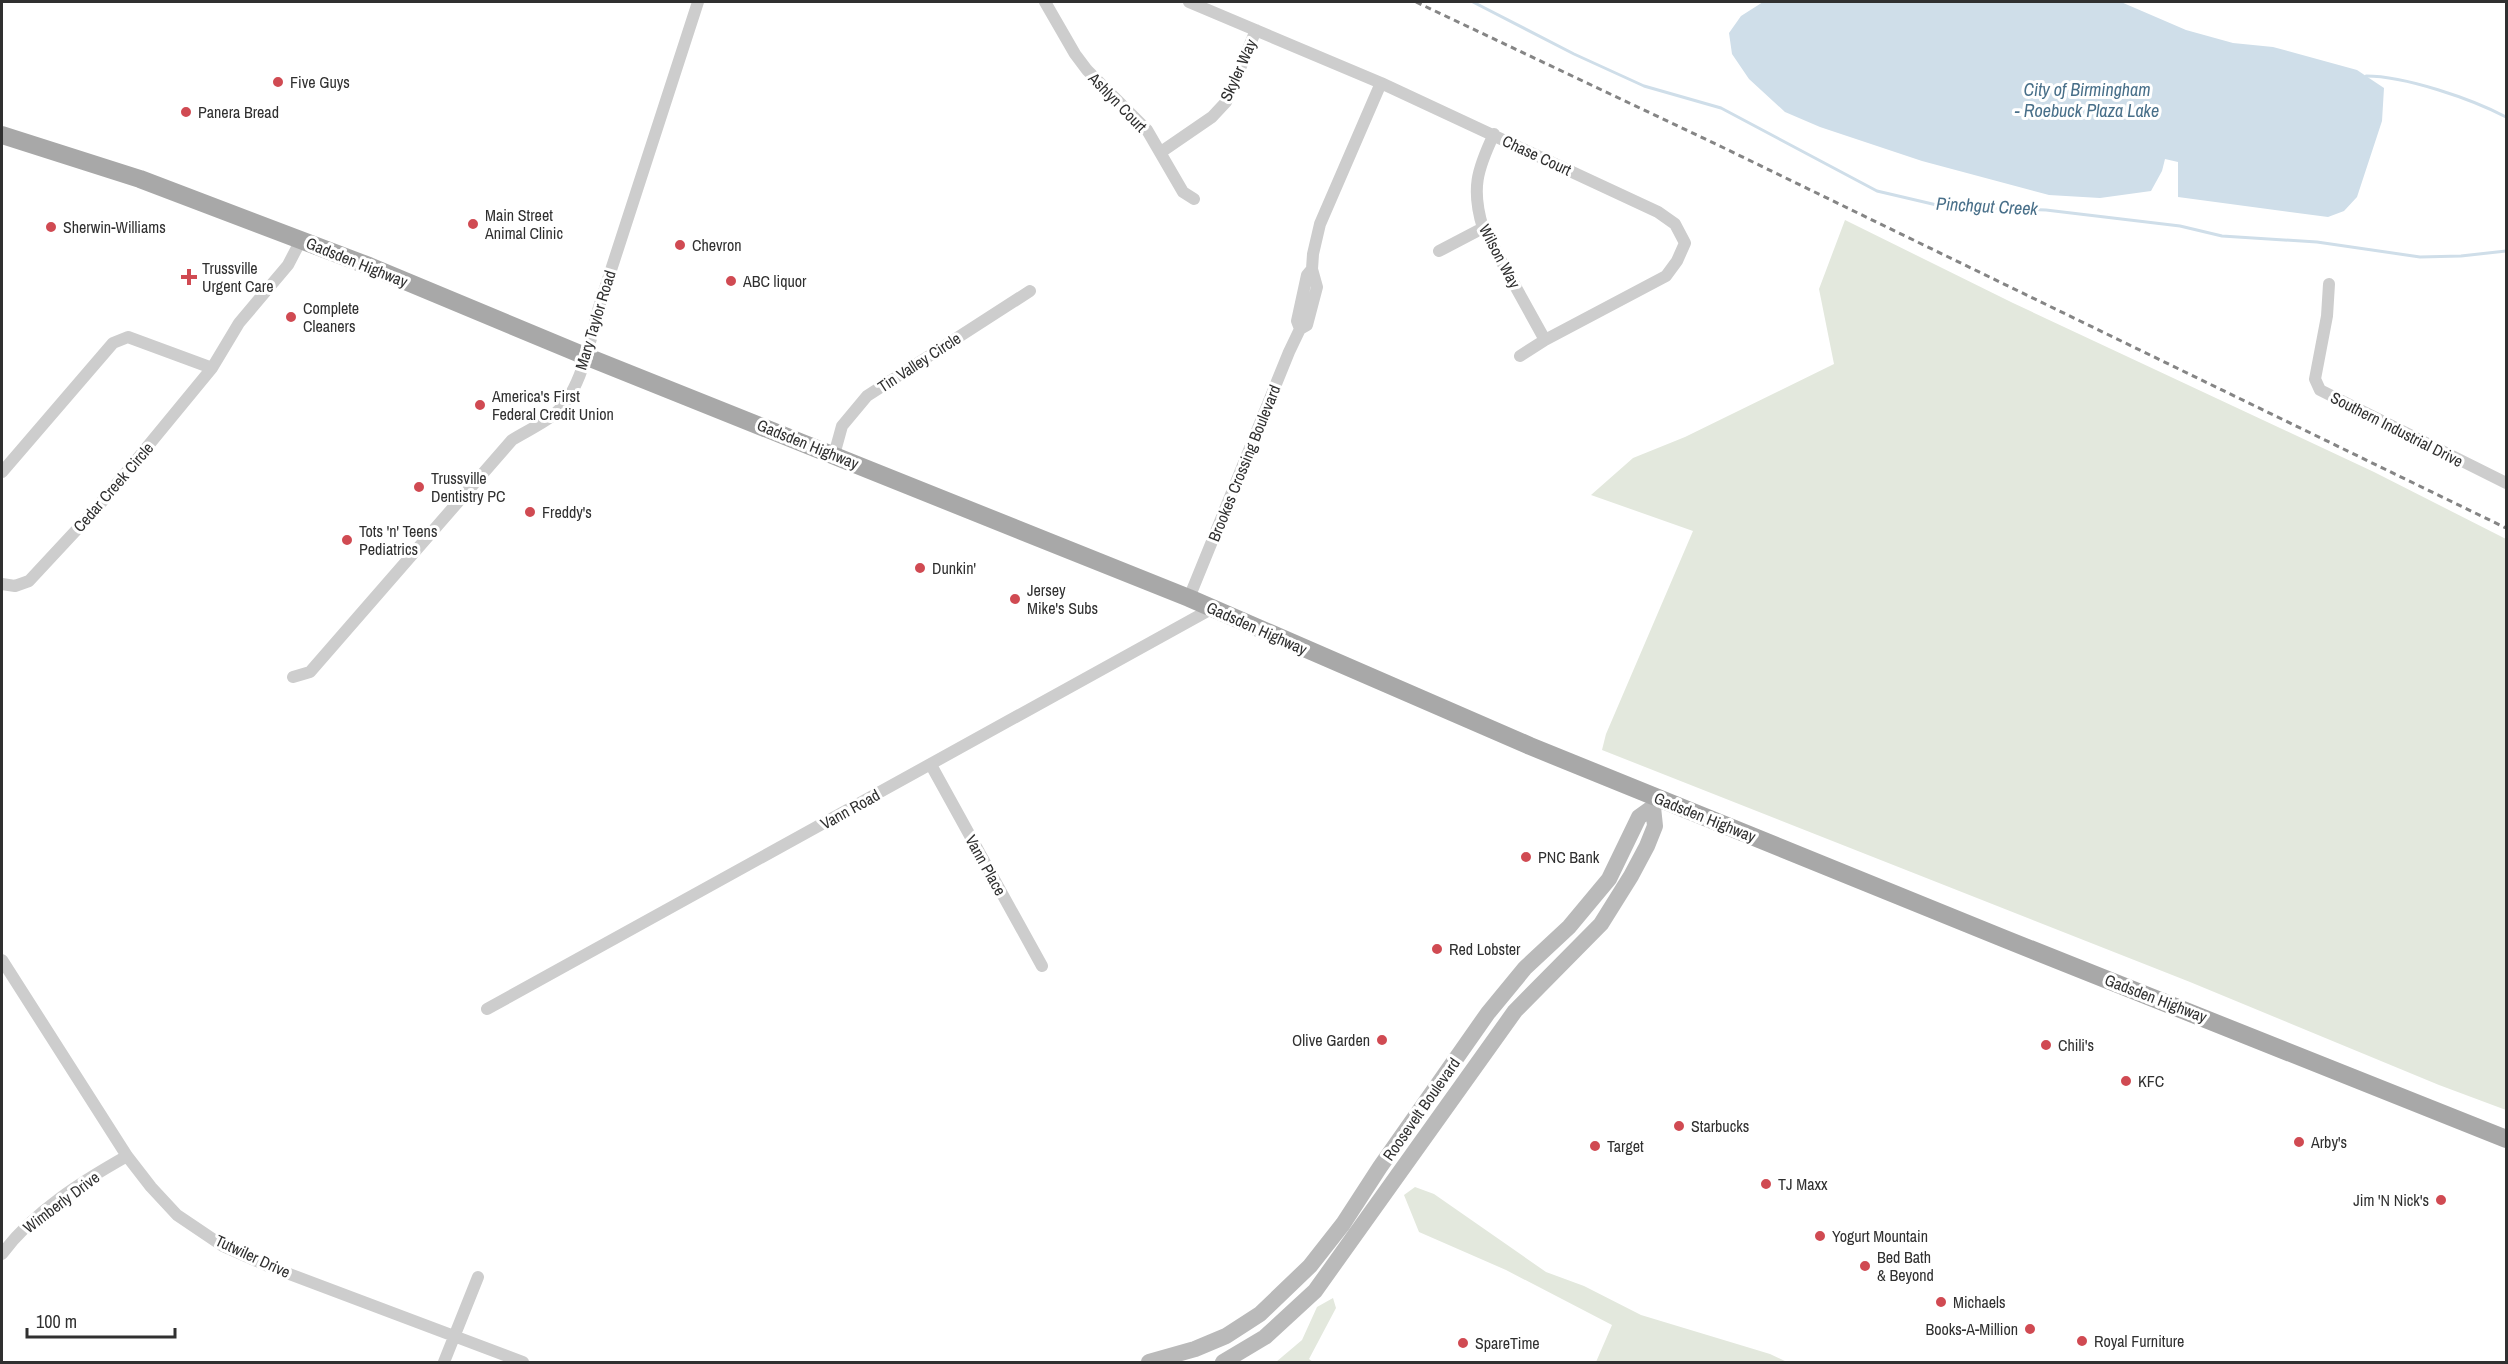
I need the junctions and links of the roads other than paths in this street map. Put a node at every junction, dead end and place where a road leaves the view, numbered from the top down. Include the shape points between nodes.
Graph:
1 (698, 2) edge
2 (1045, 2) edge
3 (1189, 2) edge
4 (1256, 30) junction
5 (1382, 83) junction
6 (1494, 134) junction
7 (2, 135) edge
8 (1161, 152) junction
9 (1194, 199) dead end
10 (1483, 228) junction
11 (302, 240) junction
12 (1439, 251) dead end
13 (2329, 284) dead end
14 (1030, 291) dead end
15 (1545, 340) junction
16 (585, 356) junction
17 (1520, 356) dead end
18 (212, 368) junction
19 (834, 455) junction
20 (2, 472) edge
21 (2506, 483) edge
22 (2, 584) edge
23 (1189, 598) junction
24 (1214, 608) junction
25 (293, 677) dead end
26 (931, 765) junction
27 (1655, 802) junction
28 (2, 960) edge
29 (1042, 966) dead end
30 (487, 1010) dead end
31 (2506, 1139) edge
32 (127, 1156) junction
33 (2, 1254) edge
34 (478, 1277) dead end
35 (456, 1335) junction
36 (444, 1362) edge
37 (523, 1362) edge
38 (1149, 1362) edge
39 (1224, 1362) edge

1 - 16 street, Mary Taylor Road
2 - 8 street, Ashlyn Court via 1081,62 1147,130
3 - 4 street, Chase Court
4 - 5 street, Chase Court
4 - 8 street, Skyler Way via 1226,102 1212,117
5 - 6 street, Chase Court
5 - 23 street, Brookes Crossing Boulevard via 1320,224 1297,321 1300,329
6 - 10 street, Wilson Way via 1477,178 1476,197
6 - 15 street, Chase Court via 1658,212 1675,224 1684,243 1666,276
7 - 11 main road, Gadsden Highway via 140,179
8 - 9 street, Ashlyn Court via 1183,192
10 - 12 street
10 - 15 street, Wilson Way
11 - 16 main road, Gadsden Highway
11 - 18 street, Cedar Creek Circle via 288,265 239,323
13 - 21 street, Southern Industrial Drive via 2315,379 2320,390
14 - 19 street, Tin Valley Circle via 867,396 842,426
15 - 17 street, Chase Court
16 - 19 main road, Gadsden Highway
16 - 25 street, Mary Taylor Road via 564,405 512,440 310,672
18 - 20 street via 128,338 120,339
18 - 22 street, Cedar Creek Circle via 96,509 29,581 15,586
19 - 23 main road, Gadsden Highway
23 - 24 main road, Gadsden Highway
24 - 26 street, Vann Road
24 - 27 main road, Gadsden Highway
26 - 29 street, Vann Place
26 - 30 street, Vann Road
27 - 31 main road, Gadsden Highway
27 - 38 street, Roosevelt Boulevard via 1639,817 1609,879 1592,902 1525,968 1488,1013 1310,1266 1260,1314 1227,1336
27 - 39 street, Roosevelt Boulevard via 1655,826 1647,846 1601,924 1508,1019 1315,1291 1265,1337
28 - 32 street, Tutwiler Drive
32 - 33 street, Wimberly Drive via 58,1200 28,1224
32 - 35 street, Tutwiler Drive via 177,1215 224,1246
34 - 35 street
35 - 36 street
35 - 37 street, Tutwiler Drive

